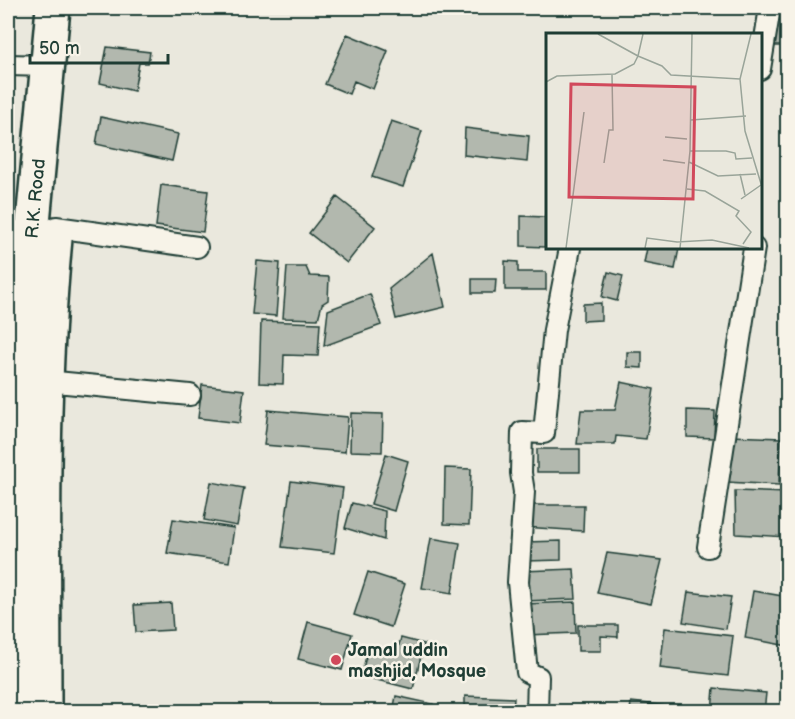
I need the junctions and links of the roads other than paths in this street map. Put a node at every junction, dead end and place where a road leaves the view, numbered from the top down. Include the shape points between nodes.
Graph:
1 (53, 8) edge
2 (76, 8) edge
3 (770, 8) edge
4 (762, 57) edge
5 (8, 65) edge
6 (48, 66) junction
7 (32, 231) edge
8 (197, 247) dead end
9 (570, 249) edge
10 (754, 249) edge
11 (16, 307) edge
12 (46, 381) junction
13 (190, 395) dead end
14 (15, 505) edge
15 (708, 547) dead end
16 (15, 571) edge
17 (21, 711) edge
18 (44, 711) edge
19 (537, 711) edge

1 - 6 highway, R.K. Road
2 - 7 highway, R.K. Road
3 - 4 street
5 - 6 street
6 - 7 highway, R.K. Road
7 - 8 street
7 - 11 highway, R.K. Road
7 - 12 highway, R.K. Road via 48,308
9 - 19 street via 554,330 544,433 522,432 524,492 518,582 527,672 538,678
10 - 15 street
11 - 14 highway, R.K. Road
12 - 13 street
12 - 18 highway, R.K. Road
14 - 16 highway, R.K. Road
16 - 17 highway, R.K. Road

